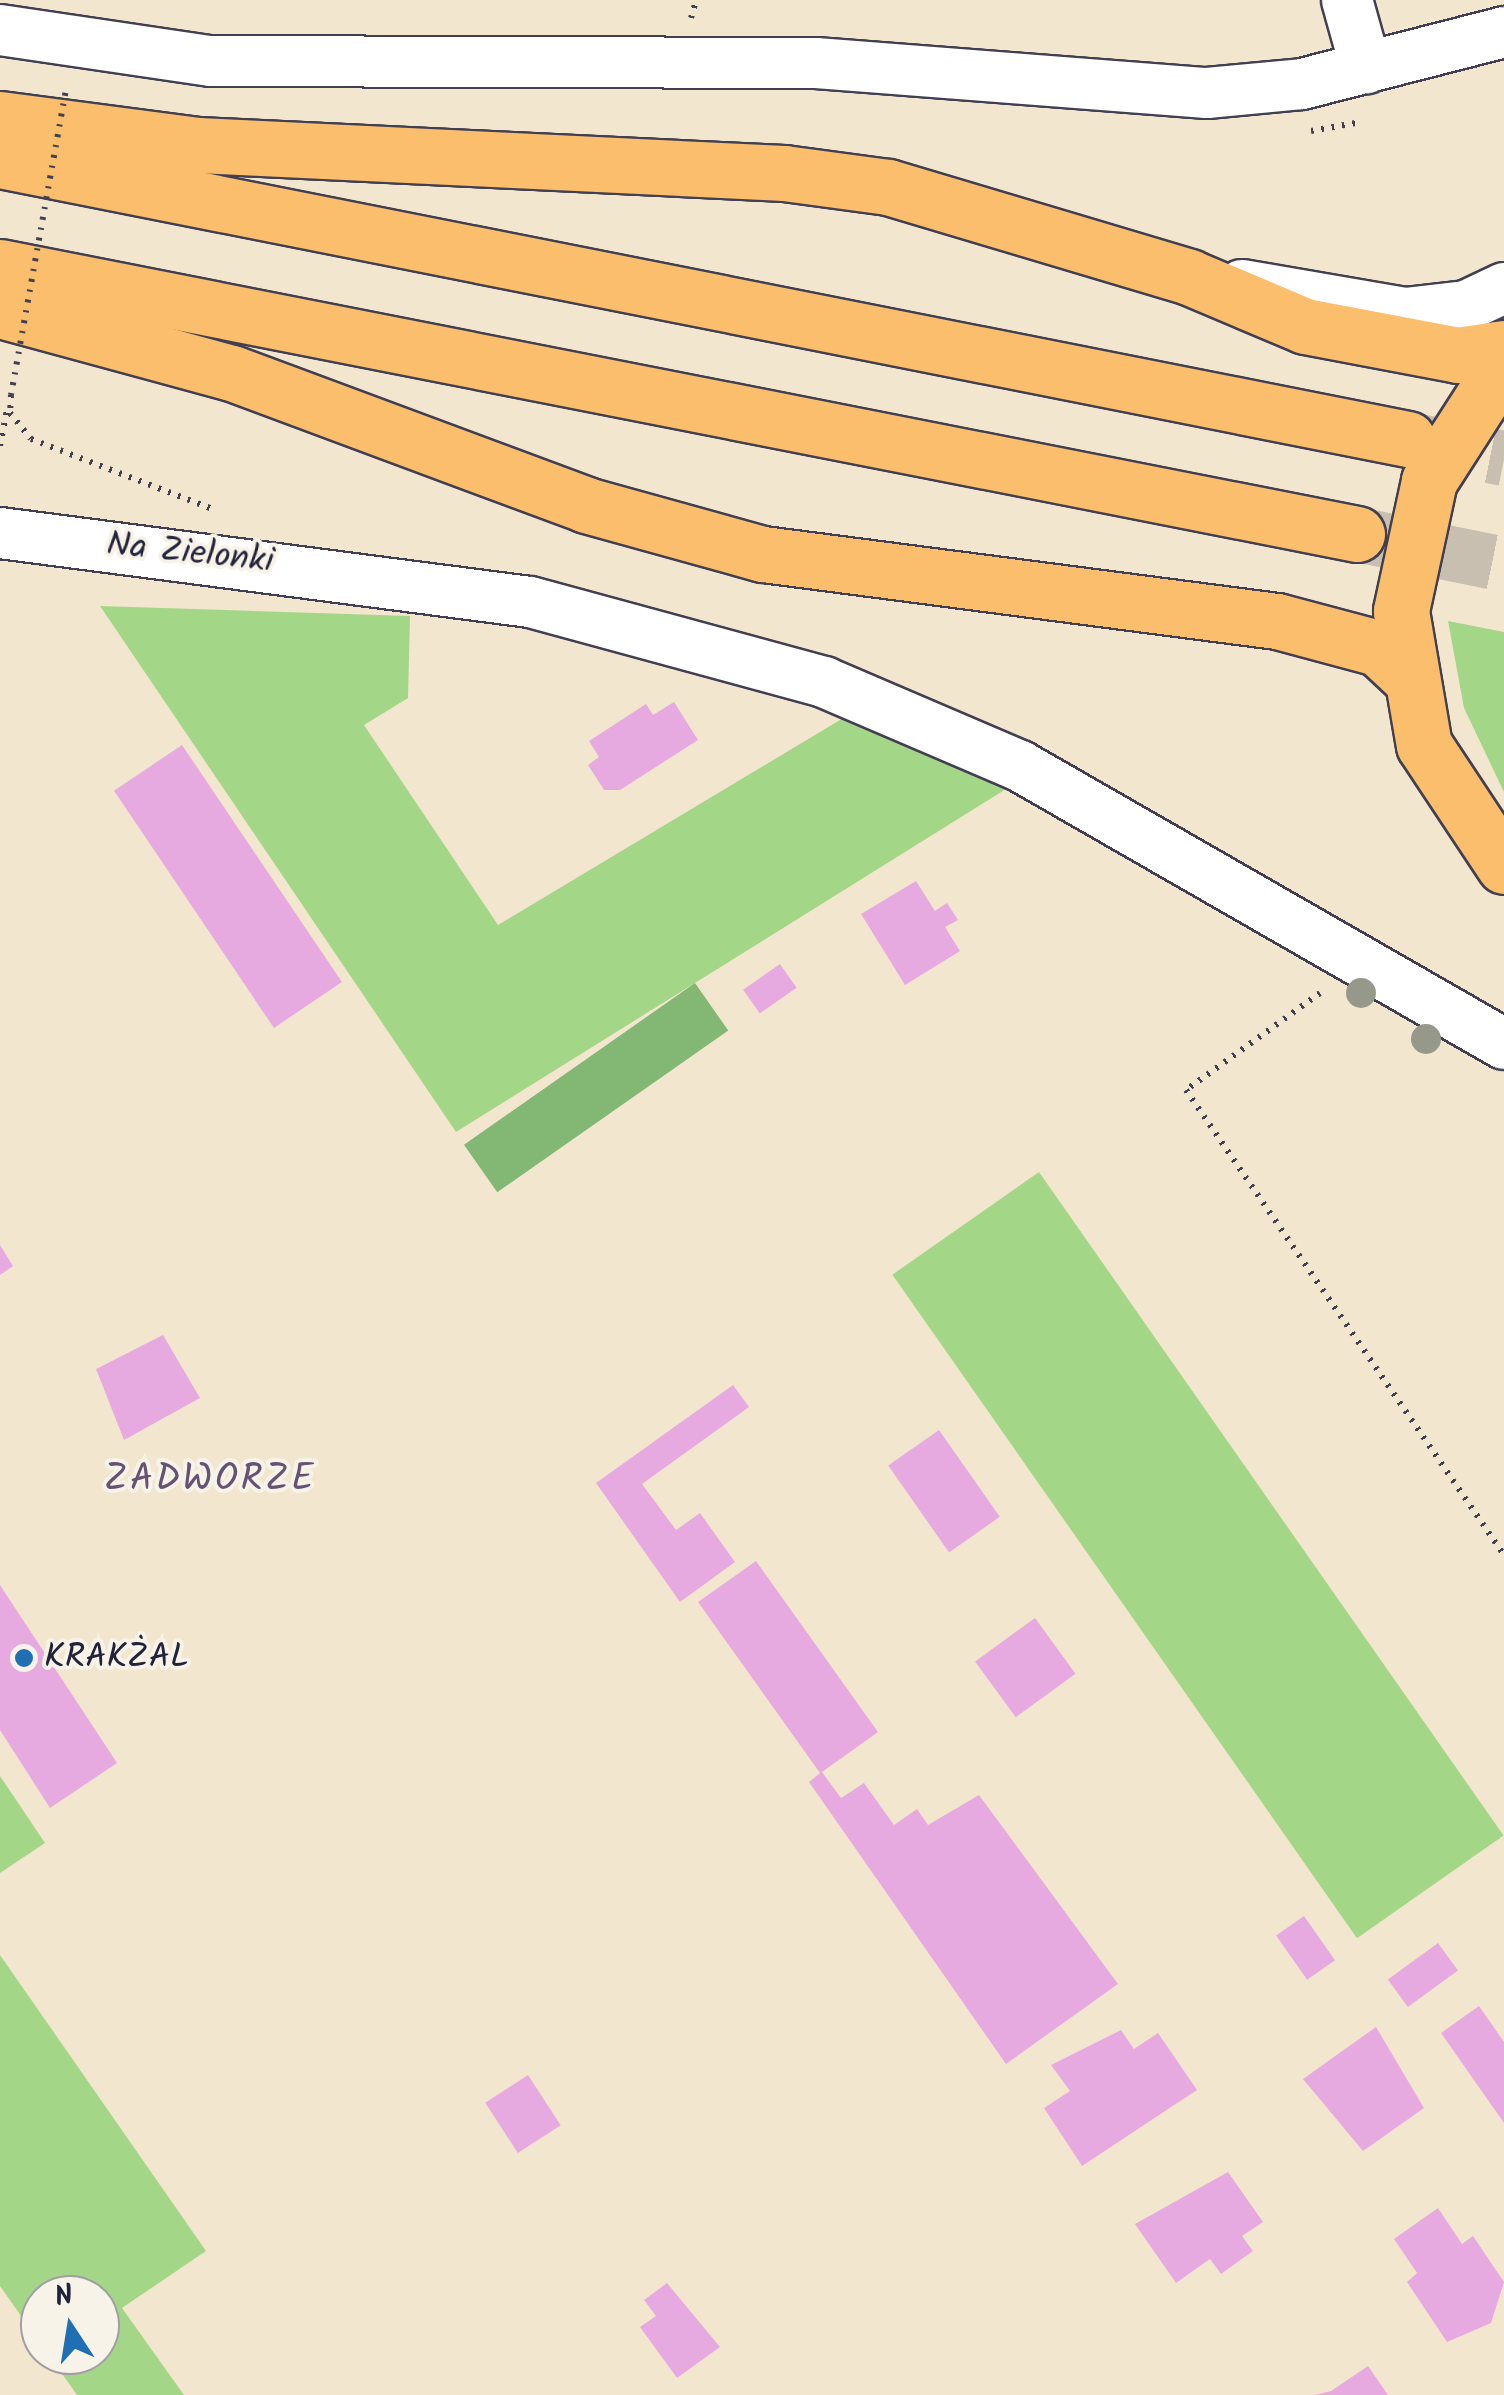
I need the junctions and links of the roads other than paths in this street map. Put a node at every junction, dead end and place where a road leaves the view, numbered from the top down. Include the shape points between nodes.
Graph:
1 (1347, 0) edge
2 (0, 30) edge
3 (1504, 32) edge
4 (1366, 68) junction
5 (0, 119) edge
6 (0, 160) edge
7 (0, 267) edge
8 (1189, 277) junction
9 (1504, 288) edge
10 (0, 310) edge
11 (1504, 348) edge
12 (1504, 364) edge
13 (1408, 438) tunnel mouth
14 (0, 533) edge
15 (1357, 534) tunnel mouth
16 (1406, 674) junction
17 (1504, 866) edge
18 (1504, 1044) edge

1 - 4 street
2 - 4 street via 211,61 816,63 1175,92
3 - 4 street
5 - 8 main road via 360,156 784,172 954,203
6 - 13 main road
7 - 15 main road
8 - 9 street via 1405,312 1466,306
8 - 11 main road via 1305,326 1458,355
10 - 16 main road via 232,374 586,506 762,554 1277,621 1378,648
12 - 16 main road via 1450,438 1414,522 1401,611
14 - 18 street, Na Zielonki via 380,576 644,627 892,708 1020,766
16 - 17 main road via 1424,745

